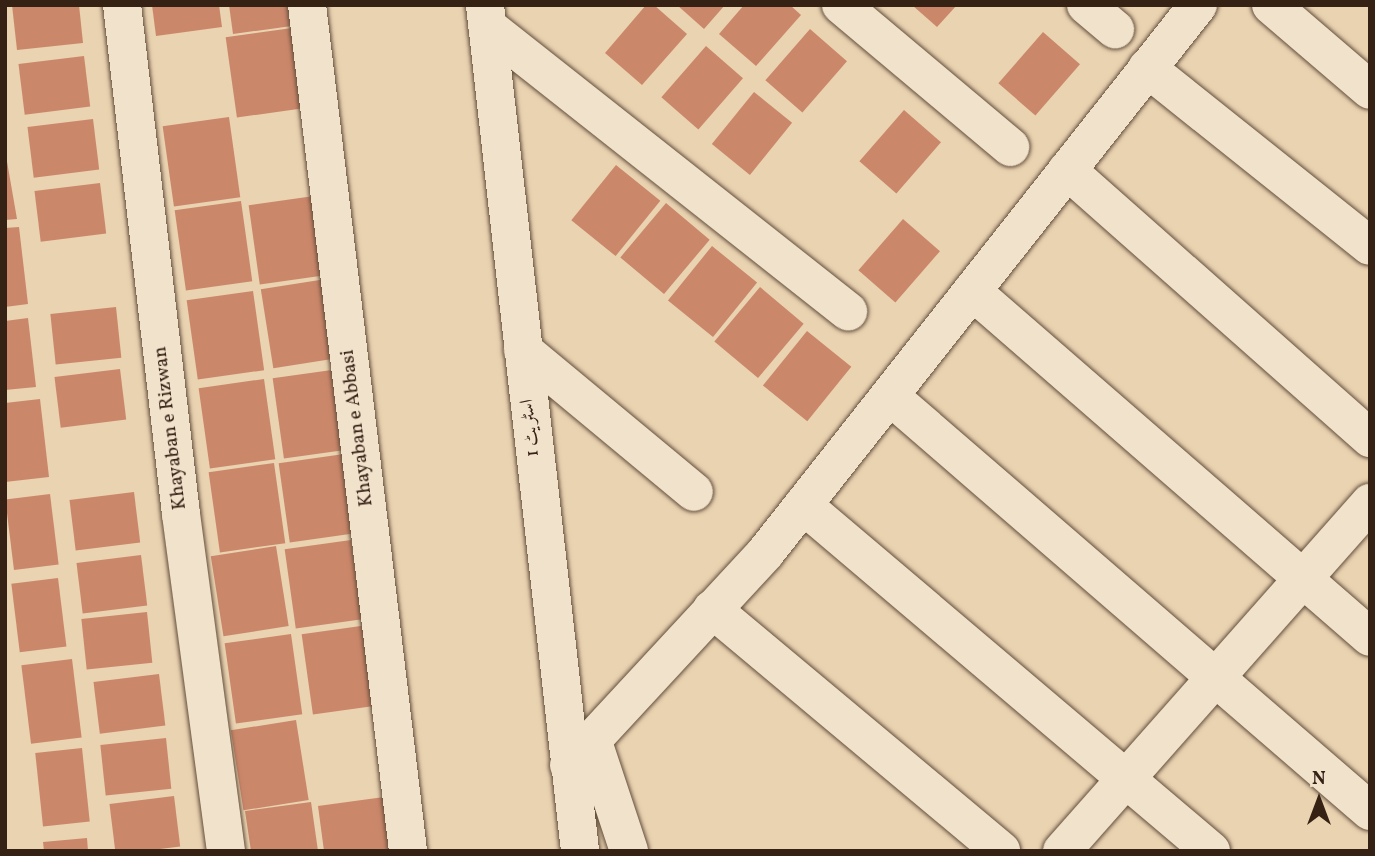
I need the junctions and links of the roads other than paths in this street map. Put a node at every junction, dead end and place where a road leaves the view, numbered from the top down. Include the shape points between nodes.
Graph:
1 (122, 5) edge
2 (307, 5) edge
3 (841, 5) edge
4 (1198, 5) edge
5 (1271, 5) edge
6 (487, 16) edge
7 (1147, 68) junction
8 (1370, 90) edge
9 (1010, 148) dead end
10 (1067, 170) junction
11 (1370, 246) edge
12 (972, 290) junction
13 (848, 312) dead end
14 (523, 350) junction
15 (891, 397) junction
16 (1370, 438) edge
17 (694, 492) dead end
18 (1370, 503) edge
19 (803, 505) junction
20 (1301, 578) junction
21 (712, 609) junction
22 (1370, 637) edge
23 (1215, 677) junction
24 (581, 752) junction
25 (1126, 779) junction
26 (1370, 811) edge
27 (226, 851) edge
28 (408, 851) edge
29 (580, 851) edge
30 (629, 851) edge
31 (1001, 851) edge
32 (1062, 851) edge
33 (1211, 851) edge

1 - 27 street, Khayaban e Rizwan via 181,514
2 - 28 street, Khayaban e Abbasi
3 - 9 street
4 - 7 street
5 - 8 street
6 - 13 street
6 - 14 street, اسٹریٹ 1
7 - 10 street
7 - 11 street
10 - 12 street
10 - 16 street
12 - 15 street
12 - 20 street
14 - 17 street
14 - 24 street, اسٹریٹ 1
15 - 19 street
15 - 23 street
18 - 20 street
19 - 21 street
19 - 25 street
20 - 22 street
20 - 23 street
21 - 24 street
21 - 31 street
23 - 25 street
23 - 26 street
24 - 29 street, اسٹریٹ 1
24 - 30 street
25 - 32 street
25 - 33 street

